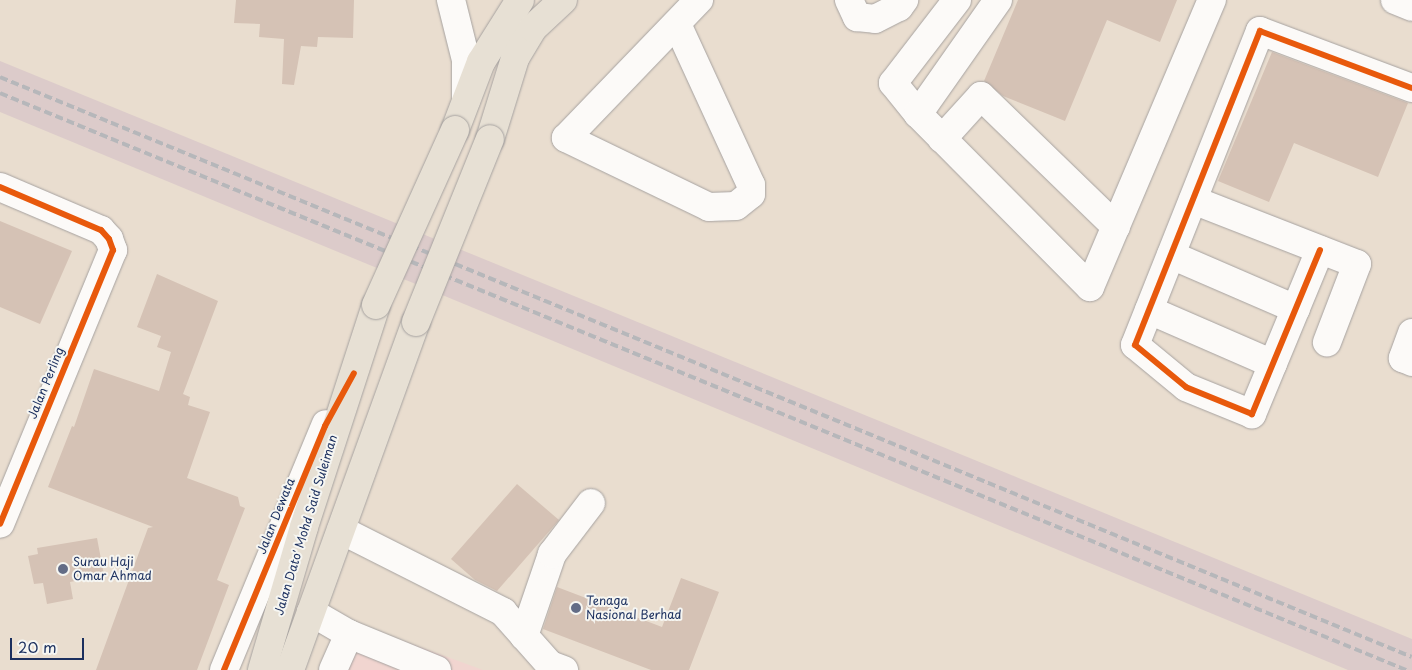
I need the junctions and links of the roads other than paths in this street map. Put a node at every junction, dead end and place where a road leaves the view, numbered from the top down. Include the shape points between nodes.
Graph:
1 (451, 0) edge
2 (520, 0) edge
3 (564, 0) edge
4 (699, 0) edge
5 (849, 0) edge
6 (904, 0) edge
7 (957, 0) edge
8 (998, 0) edge
9 (1212, 0) edge
10 (1395, 0) edge
11 (1412, 7) edge
12 (677, 24) junction
13 (1412, 88) edge
14 (466, 101) junction
15 (918, 114) junction
16 (942, 139) junction
17 (0, 187) edge
18 (1193, 200) junction
19 (1116, 227) junction
20 (1320, 250) junction
21 (1171, 255) junction
22 (1296, 308) junction
23 (1149, 310) junction
24 (1412, 333) edge
25 (1327, 342) dead end
26 (1412, 362) edge
27 (1273, 364) junction
28 (354, 373) junction
29 (591, 503) dead end
30 (2, 512) edge
31 (341, 530) junction
32 (311, 612) junction
33 (349, 634) junction
34 (524, 636) junction
35 (433, 669) edge
36 (224, 670) edge
37 (262, 670) edge
38 (290, 670) edge
39 (332, 670) edge
40 (564, 670) edge

1 - 14 street via 466,60
2 - 14 main road, Jalan Dato' Mohd Said Suleiman via 481,62
3 - 31 main road, bridge via 533,28 515,58 490,139 416,322
4 - 12 street
5 - 6 street via 857,17 875,18 899,7
7 - 15 street via 893,83
8 - 15 street
9 - 19 street
10 - 11 street
12 - 12 street via 566,138 709,206 736,206 751,194 751,185
13 - 18 street via 1260,31
14 - 28 main road, Jalan Dato' Mohd Said Suleiman, bridge via 376,305
15 - 16 street
16 - 19 street via 981,96
16 - 19 street via 1090,286
17 - 30 street, Jalan Perling via 101,230 109,238 113,250
18 - 20 street
18 - 21 street
20 - 22 street
20 - 25 street via 1357,264
21 - 22 street
21 - 23 street
22 - 27 street
23 - 27 street
23 - 27 street via 1135,345 1186,386 1252,414
24 - 26 street via 1402,358
28 - 36 street, Jalan Dewata via 325,426
28 - 37 main road, Jalan Dato' Mohd Said Suleiman
29 - 34 street via 552,554
31 - 32 main road
31 - 34 street via 503,612
32 - 33 street
32 - 38 main road
33 - 35 street
33 - 39 street
34 - 40 street via 550,665

